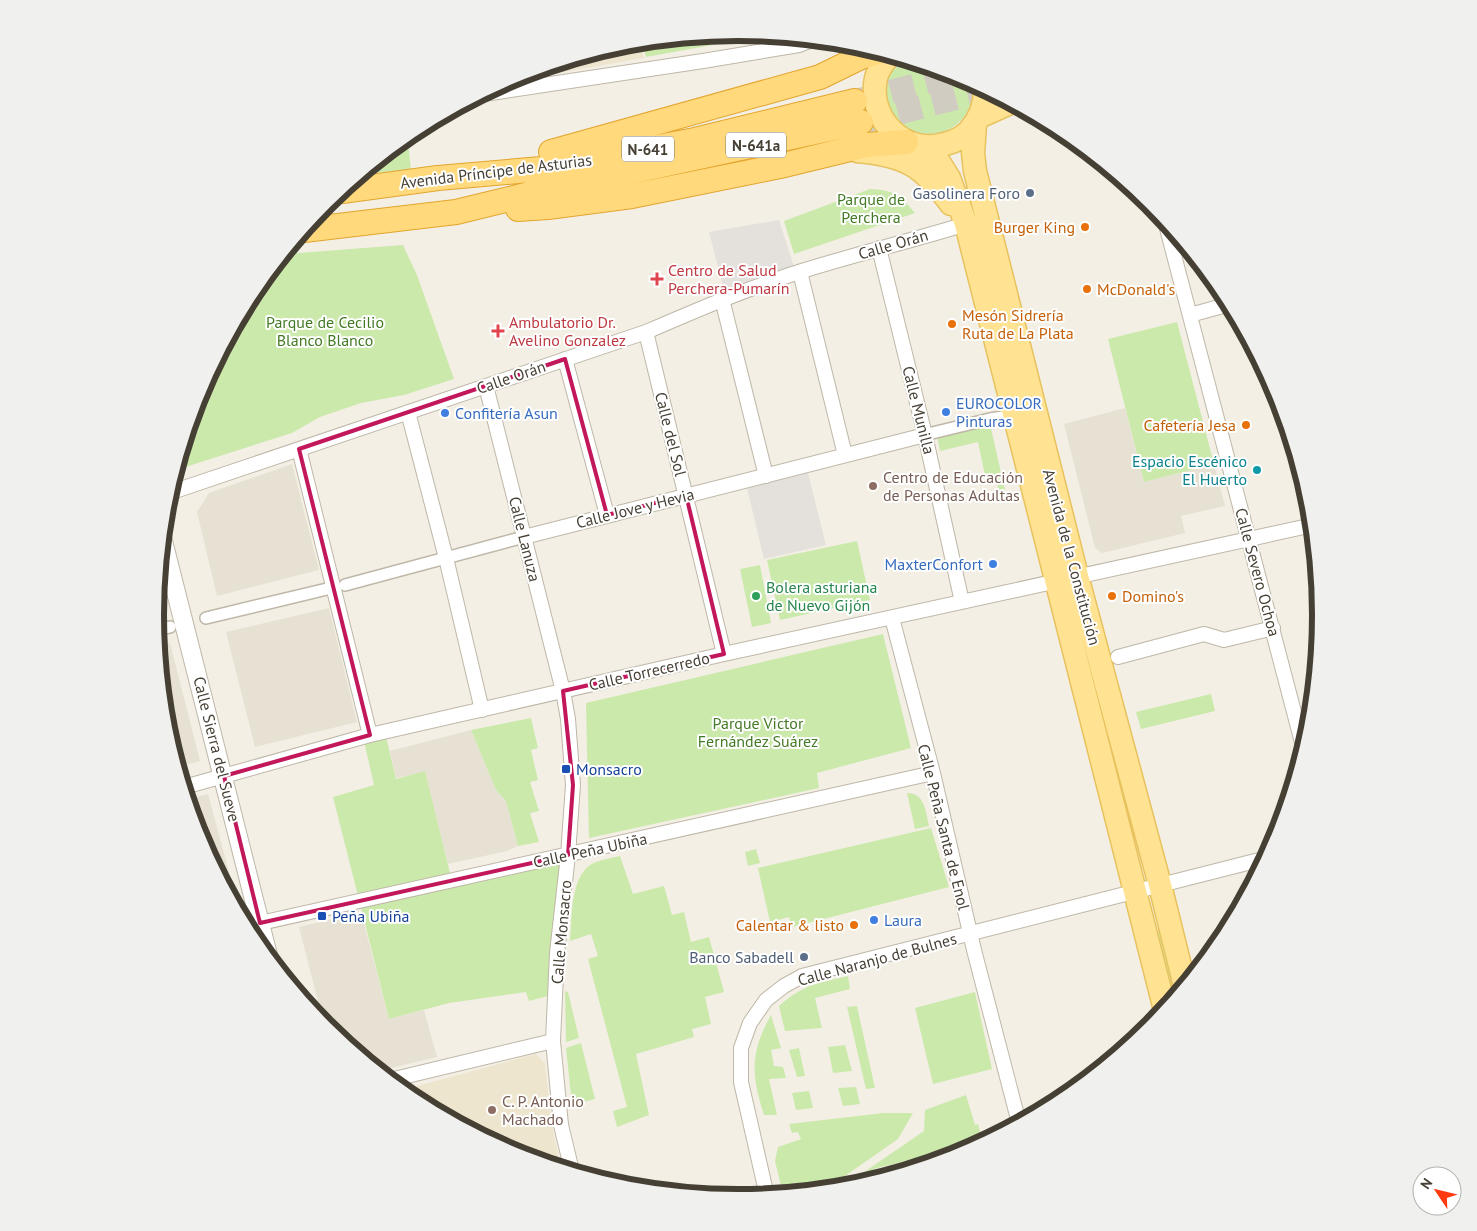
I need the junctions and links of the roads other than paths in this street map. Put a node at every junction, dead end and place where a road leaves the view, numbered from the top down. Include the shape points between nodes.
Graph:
1 (800, 45) edge
2 (863, 55) edge
3 (885, 60) edge
4 (506, 91) edge
5 (986, 97) edge
6 (1004, 106) edge
7 (858, 112) joint
8 (978, 120) junction
9 (915, 144) junction
10 (844, 150) junction
11 (651, 168) joint
12 (438, 178) junction
13 (354, 189) edge
14 (456, 212) junction
15 (966, 224) junction
16 (314, 229) edge
17 (1169, 236) edge
18 (879, 248) junction
19 (800, 272) junction
20 (722, 299) junction
21 (1222, 306) edge
22 (1190, 315) junction
23 (646, 332) junction
24 (565, 359) junction
25 (486, 386) junction
26 (408, 412) junction
27 (1003, 417) dead end
28 (929, 434) junction
29 (299, 449) junction
30 (845, 455) junction
31 (766, 476) junction
32 (178, 490) edge
33 (686, 495) junction
34 (607, 515) junction
35 (1306, 526) edge
36 (524, 537) junction
37 (1249, 538) junction
38 (167, 557) edge
39 (446, 558) junction
40 (1067, 579) junction
41 (345, 585) dead end
42 (327, 589) dead end
43 (962, 602) junction
44 (206, 618) dead end
45 (892, 618) junction
46 (170, 627) dead end
47 (164, 628) edge
48 (1272, 628) junction
49 (724, 654) junction
50 (1118, 656) dead end
51 (563, 691) junction
52 (482, 710) junction
53 (370, 735) junction
54 (1300, 735) edge
55 (933, 773) junction
56 (224, 776) junction
57 (190, 785) edge
58 (568, 855) junction
59 (1258, 860) edge
60 (1160, 884) junction
61 (1134, 892) junction
62 (252, 921) edge
63 (255, 925) edge
64 (970, 933) junction
65 (1154, 961) junction
66 (1183, 978) edge
67 (1170, 994) edge
68 (1163, 1002) edge
69 (552, 1041) junction
70 (398, 1078) edge
71 (1017, 1118) edge
72 (570, 1164) edge
73 (765, 1189) edge

1 - 4 street
2 - 12 highway via 820,77 539,156
3 - 9 main road, Avenida de la Constitución via 876,79 875,100 881,118 893,133
5 - 8 main road, Avenida de la Constitución
6 - 8 main road
7 - 11 highway, Avenida Príncipe de Asturias / N-641a
7 - 12 highway, Avenida Príncipe de Asturias / N-641 via 550,167
8 - 9 main road via 963,136 948,144
8 - 40 main road, Avenida de la Constitución via 973,153 975,171
9 - 10 highway via 866,145
9 - 15 main road, Avenida de la Constitución via 940,162
10 - 14 highway via 632,196 548,207
10 - 15 main road via 875,153 909,162 937,185
11 - 14 highway, Avenida Príncipe de Asturias / N-641
12 - 13 highway, Avenida Príncipe de Asturias / N-641
14 - 16 highway, Avenida Príncipe de Asturias / N-641
15 - 18 street, Calle Orán
15 - 40 main road, Avenida de la Constitución
17 - 22 street, Calle Severo Ochoa
18 - 19 street, Calle Orán
18 - 28 street, Calle Munilla
19 - 20 street, Calle Orán
19 - 30 street
20 - 23 street, Calle Orán
20 - 31 street
21 - 22 street
22 - 37 street, Calle Severo Ochoa
23 - 24 street, Calle Orán
23 - 33 street, Calle del Sol
24 - 25 street, Calle Orán
24 - 34 street
25 - 26 street, Calle Orán
25 - 36 street, Calle Lanuza
26 - 29 street, Calle Orán
26 - 39 street
27 - 28 street, Calle Jove y Hevia
28 - 30 street, Calle Jove y Hevia
28 - 43 street, Calle Munilla
29 - 32 street, Calle Orán
29 - 53 street
30 - 31 street, Calle Jove y Hevia
31 - 33 street, Calle Jove y Hevia
33 - 34 street, Calle Jove y Hevia
33 - 49 street, Calle del Sol
34 - 36 street, Calle Jove y Hevia
35 - 37 street, Calle Torrecerredo
36 - 39 street, Calle Jove y Hevia
36 - 51 street, Calle Lanuza
37 - 40 street, Calle Torrecerredo
37 - 48 street, Calle Severo Ochoa
38 - 56 street, Calle Sierra del Sueve
39 - 41 street, Calle Jove y Hevia
39 - 52 street
40 - 43 street, Calle Torrecerredo
40 - 60 main road, Avenida de la Constitución
40 - 61 main road, Avenida de la Constitución
42 - 44 street
43 - 45 street, Calle Torrecerredo
45 - 49 street, Calle Torrecerredo
45 - 55 street, Calle Peña Santa de Enol
46 - 47 street
48 - 50 street via 1224,640 1204,634
48 - 54 street, Calle Severo Ochoa
49 - 51 street, Calle Torrecerredo
51 - 52 street, Calle Torrecerredo
51 - 58 street, Calle Monsacro via 572,785
52 - 53 street, Calle Torrecerredo
53 - 56 street, Calle Torrecerredo
55 - 58 street, Calle Peña Ubiña
55 - 64 street, Calle Peña Santa de Enol
56 - 57 street, Calle Torrecerredo
56 - 62 street, Calle Sierra del Sueve
58 - 63 street, Calle Peña Ubiña
58 - 69 street, Calle Monsacro via 557,953
59 - 60 street, Calle Naranjo de Bulnes
60 - 61 street, Calle Naranjo de Bulnes
60 - 66 main road, Avenida de la Constitución
61 - 64 street, Calle Naranjo de Bulnes
61 - 65 main road, Avenida de la Constitución
64 - 71 street, Calle Peña Santa de Enol
64 - 73 street, Calle Naranjo de Bulnes via 802,976 766,1000 750,1023 741,1048 741,1082
65 - 67 street, Avenida de la Constitución
65 - 68 main road, Avenida de la Constitución
69 - 70 street
69 - 72 street, Calle Monsacro via 561,1125

